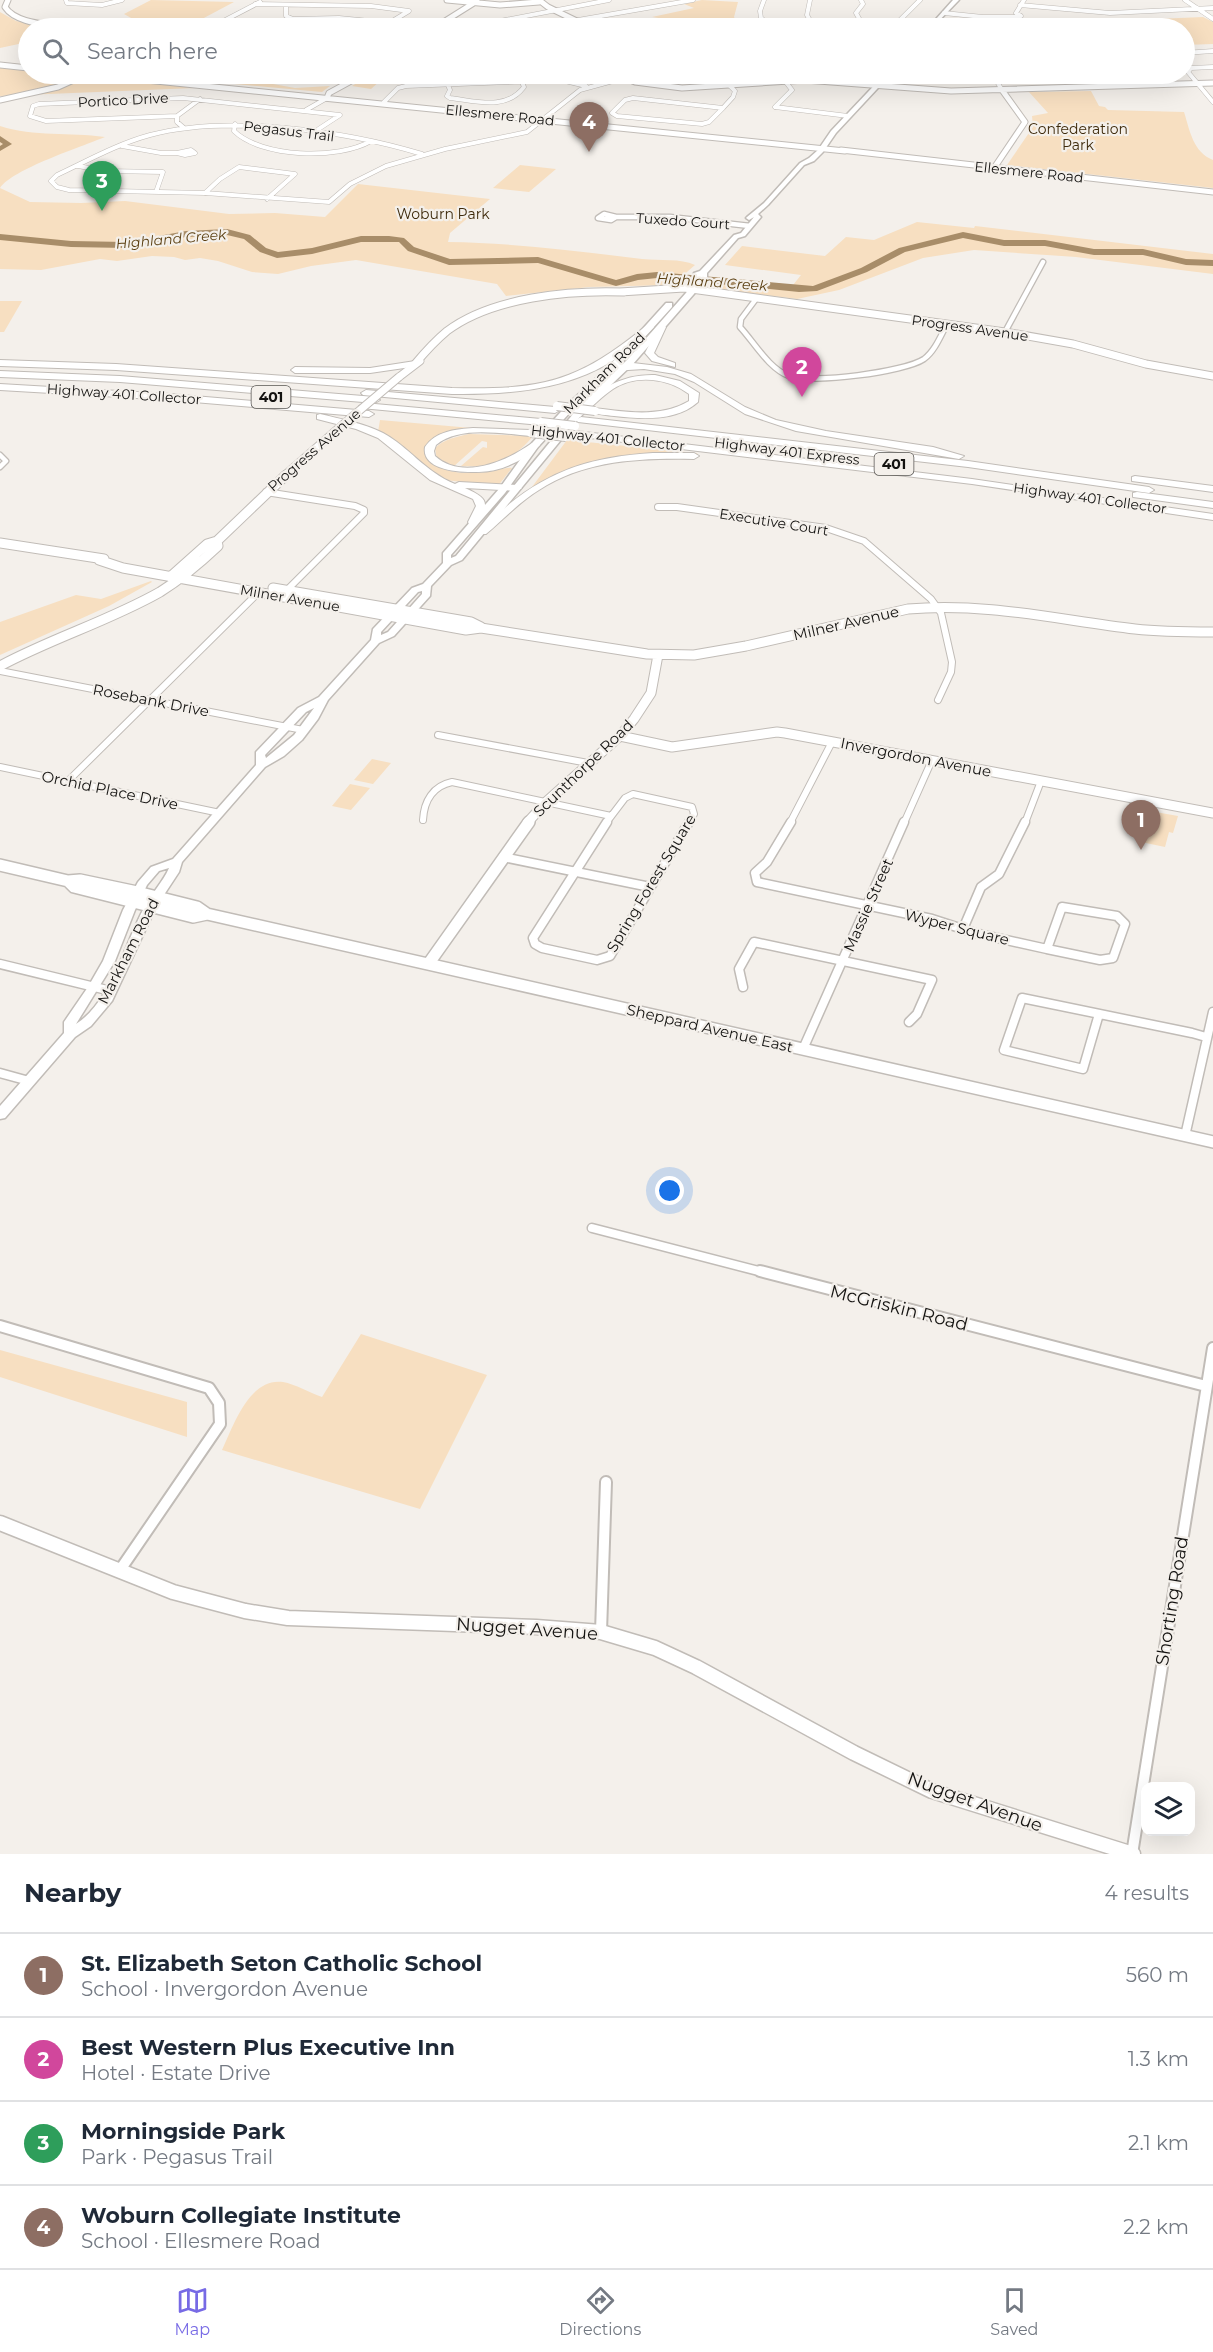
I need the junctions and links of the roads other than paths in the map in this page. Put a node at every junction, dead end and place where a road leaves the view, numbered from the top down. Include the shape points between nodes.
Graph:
1 (8, 0) edge
2 (66, 0) edge
3 (122, 0) edge
4 (264, 0) edge
5 (389, 0) edge
6 (447, 0) edge
7 (609, 0) edge
8 (693, 0) edge
9 (764, 0) edge
10 (810, 0) edge
11 (861, 0) edge
12 (920, 0) edge
13 (956, 0) edge
14 (1024, 0) edge
15 (1185, 0) edge
16 (477, 1) edge
17 (539, 1) edge
18 (255, 4) junction
19 (1020, 5) junction
20 (286, 6) junction
21 (376, 7) junction
22 (1213, 8) edge
23 (1198, 9) junction
24 (555, 10) junction
25 (944, 13) junction
26 (23, 18) edge
27 (229, 18) edge
28 (291, 18) edge
29 (398, 18) edge
30 (451, 18) edge
31 (520, 18) edge
32 (574, 18) edge
33 (590, 18) edge
34 (761, 18) edge
35 (809, 18) edge
36 (858, 18) edge
37 (903, 18) edge
38 (939, 18) edge
39 (1213, 19) edge
40 (1213, 51) edge
41 (1195, 52) edge
42 (0, 65) edge
43 (18, 67) edge
44 (1213, 67) edge
45 (1195, 69) edge
46 (1213, 83) edge
47 (65, 84) edge
48 (192, 84) edge
49 (348, 84) edge
50 (473, 84) edge
51 (523, 84) edge
52 (576, 84) edge
53 (600, 84) edge
54 (657, 84) edge
55 (752, 84) edge
56 (787, 84) edge
57 (848, 84) edge
58 (879, 84) edge
59 (998, 84) edge
60 (1197, 84) junction
61 (448, 85) junction
62 (663, 85) joint
63 (730, 86) junction
64 (588, 87) junction
65 (876, 87) junction
66 (1002, 90) junction
67 (328, 97) junction
68 (200, 99) junction
69 (0, 100) edge
70 (384, 102) junction
71 (1213, 102) edge
72 (723, 108) junction
73 (306, 110) junction
74 (177, 116) junction
75 (848, 116) junction
76 (544, 120) junction
77 (235, 124) junction
78 (184, 128) junction
79 (314, 132) junction
80 (371, 141) junction
81 (122, 146) junction
82 (816, 148) junction
83 (177, 153) dead end
84 (422, 154) junction
85 (76, 166) junction
86 (994, 168) junction
87 (156, 192) junction
88 (1213, 192) edge
89 (205, 193) junction
90 (267, 199) junction
91 (616, 217) dead end
92 (746, 225) junction
93 (1043, 262) dead end
94 (693, 284) junction
95 (756, 299) junction
96 (947, 324) junction
97 (650, 327) junction
98 (662, 327) junction
99 (1005, 332) junction
100 (0, 364) edge
101 (416, 364) junction
102 (626, 365) junction
103 (116, 367) junction
104 (612, 368) junction
105 (366, 372) junction
106 (0, 374) edge
107 (1213, 376) edge
108 (399, 377) junction
109 (0, 380) edge
110 (0, 387) edge
111 (714, 391) junction
112 (170, 397) junction
113 (593, 412) junction
114 (544, 420) junction
115 (573, 426) junction
116 (535, 445) junction
117 (0, 455) edge
118 (961, 457) junction
119 (0, 467) edge
120 (866, 469) junction
121 (425, 472) junction
122 (504, 488) junction
123 (517, 488) junction
124 (1213, 489) edge
125 (266, 492) junction
126 (1213, 499) edge
127 (1213, 506) edge
128 (658, 507) dead end
129 (1213, 515) edge
130 (473, 522) junction
131 (482, 532) junction
132 (0, 543) edge
133 (448, 564) junction
134 (180, 575) junction
135 (426, 586) junction
136 (287, 590) junction
137 (259, 592) junction
138 (937, 605) junction
139 (394, 613) junction
140 (408, 615) junction
141 (1213, 632) edge
142 (376, 641) junction
143 (658, 655) junction
144 (0, 666) edge
145 (0, 670) edge
146 (323, 699) junction
147 (151, 700) junction
148 (939, 700) dead end
149 (286, 727) junction
150 (303, 730) junction
151 (438, 735) dead end
152 (620, 736) junction
153 (832, 741) junction
154 (932, 760) junction
155 (588, 763) junction
156 (261, 765) junction
157 (0, 767) edge
158 (68, 781) junction
159 (1041, 781) junction
160 (547, 801) junction
161 (220, 813) junction
162 (1213, 813) edge
163 (611, 816) junction
164 (423, 820) dead end
165 (502, 857) junction
166 (177, 861) junction
167 (0, 865) edge
168 (577, 872) junction
169 (650, 887) junction
170 (135, 897) junction
171 (153, 901) junction
172 (867, 905) junction
173 (963, 929) junction
174 (1047, 949) junction
175 (843, 960) junction
176 (429, 963) junction
177 (0, 964) edge
178 (743, 987) dead end
179 (94, 988) junction
180 (111, 991) junction
181 (1213, 1012) edge
182 (1099, 1014) junction
183 (909, 1022) dead end
184 (70, 1034) junction
185 (1206, 1037) junction
186 (802, 1049) junction
187 (0, 1073) edge
188 (29, 1081) junction
189 (0, 1115) edge
190 (1185, 1136) junction
191 (1213, 1142) edge
192 (592, 1228) dead end
193 (0, 1326) edge
194 (1213, 1348) edge
195 (1206, 1386) junction
196 (606, 1482) dead end
197 (0, 1523) edge
198 (120, 1570) junction
199 (601, 1632) junction
200 (1132, 1854) edge

1 - 26 main road via 5,7
2 - 3 street via 107,6
4 - 18 street
5 - 21 street
6 - 16 main road
7 - 24 street
8 - 33 street
9 - 34 street
10 - 35 street
11 - 36 street via 863,4 856,13
12 - 37 street
13 - 25 main road
14 - 19 street
15 - 23 street
16 - 17 main road
16 - 30 main road
17 - 24 main road
18 - 20 street
18 - 27 street
19 - 23 street via 1102,12
19 - 25 street via 1016,13 1021,16 1017,17
20 - 21 street
20 - 28 street via 286,16
21 - 29 street via 410,11
22 - 23 street
23 - 39 street
24 - 31 street
24 - 32 main road
25 - 38 main road
40 - 41 street
42 - 43 main road
44 - 45 street
46 - 60 main road
47 - 69 main road
48 - 67 main road, Ellesmere Road
49 - 67 main road
50 - 61 street
51 - 61 street via 520,93 501,103 450,98
52 - 64 street
53 - 64 street
54 - 62 main road
55 - 63 main road
56 - 75 street via 792,92 775,107 780,110
57 - 65 main road
58 - 65 main road
59 - 66 street
60 - 66 main road
60 - 71 street
61 - 70 street via 400,87
62 - 63 main road
63 - 72 street via 734,96
64 - 76 street
65 - 66 main road
65 - 75 main road
66 - 86 main road via 1026,122
67 - 70 main road, Ellesmere Road
67 - 73 street
68 - 73 street, Portico Drive
68 - 74 street
68 - 74 street, Portico Drive via 39,104 33,106 30,116 46,122
70 - 76 main road, Ellesmere Road
72 - 72 street via 633,98 612,113 702,124
73 - 79 street, Portico Drive via 340,115
74 - 78 street via 177,122
75 - 82 main road via 831,139
76 - 82 main road, Ellesmere Road
76 - 84 street via 525,133
77 - 78 street, Pegasus Trail
77 - 79 street, Pegasus Trail
77 - 80 street via 234,131 241,139 274,149 337,153
78 - 81 street, Pegasus Trail
79 - 80 street, Pegasus Trail
80 - 84 street, Pegasus Trail
81 - 83 street
81 - 85 street, Pegasus Trail
82 - 86 main road, Ellesmere Road
82 - 92 main road via 809,162 802,164 755,215 758,217
84 - 90 street, Pegasus Trail via 366,174 329,202
85 - 87 street via 163,172
85 - 87 street, Pegasus Trail via 57,174 52,183 69,190
86 - 88 main road, Ellesmere Road
87 - 89 street, Pegasus Trail
89 - 90 street, Pegasus Trail
89 - 90 street via 239,167 295,174
91 - 92 street, Tuxedo Court via 670,217
92 - 94 main road, Markham Road via 743,235 736,236
93 - 99 street
94 - 95 main road, Progress Avenue via 724,295
94 - 97 main road, Markham Road
94 - 98 main road, Markham Road
94 - 101 main road, Progress Avenue via 522,300 468,318 424,352
95 - 96 main road, Progress Avenue
95 - 96 street via 741,319 740,327 785,374 805,379 911,365 930,353
96 - 99 main road, Progress Avenue
97 - 103 highway via 591,370 529,388 452,391
97 - 104 main road, Markham Road
98 - 102 main road, Markham Road
98 - 111 highway via 649,353 690,372
99 - 107 main road, Progress Avenue
100 - 103 highway
100 - 114 highway, Highway 401 Collector / 401 via 478,403
101 - 105 highway
101 - 108 main road, Progress Avenue
102 - 104 highway
102 - 111 highway via 673,371 695,378
102 - 115 main road, Markham Road
103 - 105 highway
104 - 116 main road, Markham Road
105 - 108 highway
106 - 114 highway, Highway 401 Express / 401 via 264,390
108 - 125 main road, Progress Avenue, bridge
109 - 114 highway, Highway 401 Express / 401 via 155,388
110 - 112 highway, Highway 401 Collector / 401
111 - 118 highway via 746,411 787,426
112 - 114 highway, Highway 401 Collector / 401
112 - 121 highway via 300,414 359,427 381,436
113 - 114 highway, Highway 401 Collector / 401, bridge
113 - 115 highway via 670,413 693,402 694,393 669,380 628,380 611,386
113 - 118 highway, Highway 401 Collector / 401
114 - 115 highway, bridge
114 - 115 highway, Highway 401 Express / 401, bridge
114 - 116 highway via 450,435 433,442 429,455 448,467 471,470 508,462
115 - 120 highway, Highway 401 Collector / 401 via 599,437
115 - 123 main road, Markham Road
115 - 126 highway, Highway 401 Express / 401 via 968,464
115 - 127 highway, Highway 401 Express / 401
116 - 122 main road, Markham Road
117 - 119 street via 6,460
118 - 124 highway, Highway 401 Collector / 401
120 - 129 highway, Highway 401 Collector / 401
120 - 131 highway via 717,456 607,460 547,480
121 - 122 highway via 459,485
121 - 130 highway via 443,485 477,497 481,507
122 - 123 highway
122 - 130 main road, Markham Road
123 - 131 main road, Markham Road
125 - 134 main road, Progress Avenue via 217,541 218,546
125 - 136 street via 364,510
128 - 138 street, Executive Court via 848,534 864,541
130 - 133 main road, Markham Road via 446,555
131 - 133 main road, Markham Road via 459,558
132 - 134 main road, Milner Avenue via 99,560 123,568
133 - 135 main road, Markham Road
134 - 136 main road, Milner Avenue
134 - 137 main road, Milner Avenue
134 - 144 main road, Progress Avenue via 151,597 49,640
135 - 139 main road, Markham Road via 415,590
135 - 140 main road, Markham Road via 427,594
136 - 139 main road, Milner Avenue
137 - 139 main road, Milner Avenue
137 - 147 street
138 - 141 main road, Milner Avenue via 1004,608 1125,628
138 - 143 main road, Milner Avenue via 713,652
138 - 148 street via 952,662
139 - 140 main road, Milner Avenue
139 - 142 main road, Markham Road via 376,631
140 - 142 main road, Markham Road via 391,634
140 - 143 main road, Milner Avenue via 466,630 481,628
142 - 146 main road, Markham Road
143 - 152 main road, Scunthorpe Road via 651,693
145 - 147 street, Rosebank Drive
146 - 149 main road, Markham Road via 302,710
146 - 150 main road, Markham Road via 318,714
147 - 149 street, Rosebank Drive
147 - 158 street
149 - 150 street, Rosebank Drive
149 - 156 main road, Markham Road via 260,754
150 - 156 main road, Markham Road via 276,759
151 - 155 street
152 - 153 main road, Invergordon Avenue via 672,747 777,732
152 - 155 main road, Scunthorpe Road
153 - 154 main road, Invergordon Avenue
153 - 172 street, Wyper Square via 794,817 754,877 764,885
154 - 159 main road, Invergordon Avenue
154 - 172 street, Massie Street
155 - 160 main road, Scunthorpe Road
156 - 161 main road, Markham Road
157 - 158 street, Orchid Place Drive
158 - 161 street, Orchid Place Drive
159 - 162 main road, Invergordon Avenue
159 - 173 street via 1008,858 999,874 981,887
160 - 163 street
160 - 164 street via 444,783 422,808
160 - 165 main road, Scunthorpe Road
161 - 166 main road, Markham Road
163 - 168 street, Spring Forest Square
163 - 169 street, Spring Forest Square via 633,794 693,807 695,811
165 - 168 street
165 - 176 main road, Scunthorpe Road
166 - 170 main road, Markham Road via 155,869
166 - 171 main road, Markham Road via 174,872
167 - 170 main road, Sheppard Avenue East via 68,881 74,887
168 - 169 street
168 - 169 street, Spring Forest Square via 534,939 542,948 604,959
170 - 171 main road, Sheppard Avenue East
170 - 179 main road, Markham Road
171 - 176 main road, Sheppard Avenue East via 193,916 207,914
171 - 180 main road, Markham Road
172 - 173 street, Wyper Square
172 - 175 street, Massie Street
173 - 174 street, Wyper Square
174 - 174 street, Wyper Square via 1108,960 1117,952 1125,924 1117,916 1062,907
175 - 178 street via 754,942 739,969
175 - 183 street via 932,980 917,1014
175 - 186 street, Massie Street
176 - 186 main road, Sheppard Avenue East
177 - 179 street
179 - 180 street
179 - 184 main road, Markham Road via 70,1022
180 - 184 main road, Markham Road via 87,1023
181 - 185 street
182 - 182 street via 1023,998 1004,1050 1083,1069
182 - 185 street
184 - 188 main road, Markham Road
185 - 190 street
186 - 190 main road, Sheppard Avenue East
187 - 188 street
188 - 189 main road, Markham Road
190 - 191 main road, Sheppard Avenue East
192 - 195 street, McGriskin Road
193 - 198 street via 209,1388 219,1402 220,1424
194 - 195 street, Shorting Road
195 - 200 street, Shorting Road
196 - 199 street
197 - 198 main road, Nugget Avenue
198 - 199 main road, Nugget Avenue via 213,1604 288,1618
199 - 200 main road, Nugget Avenue via 655,1648 696,1667 932,1791

